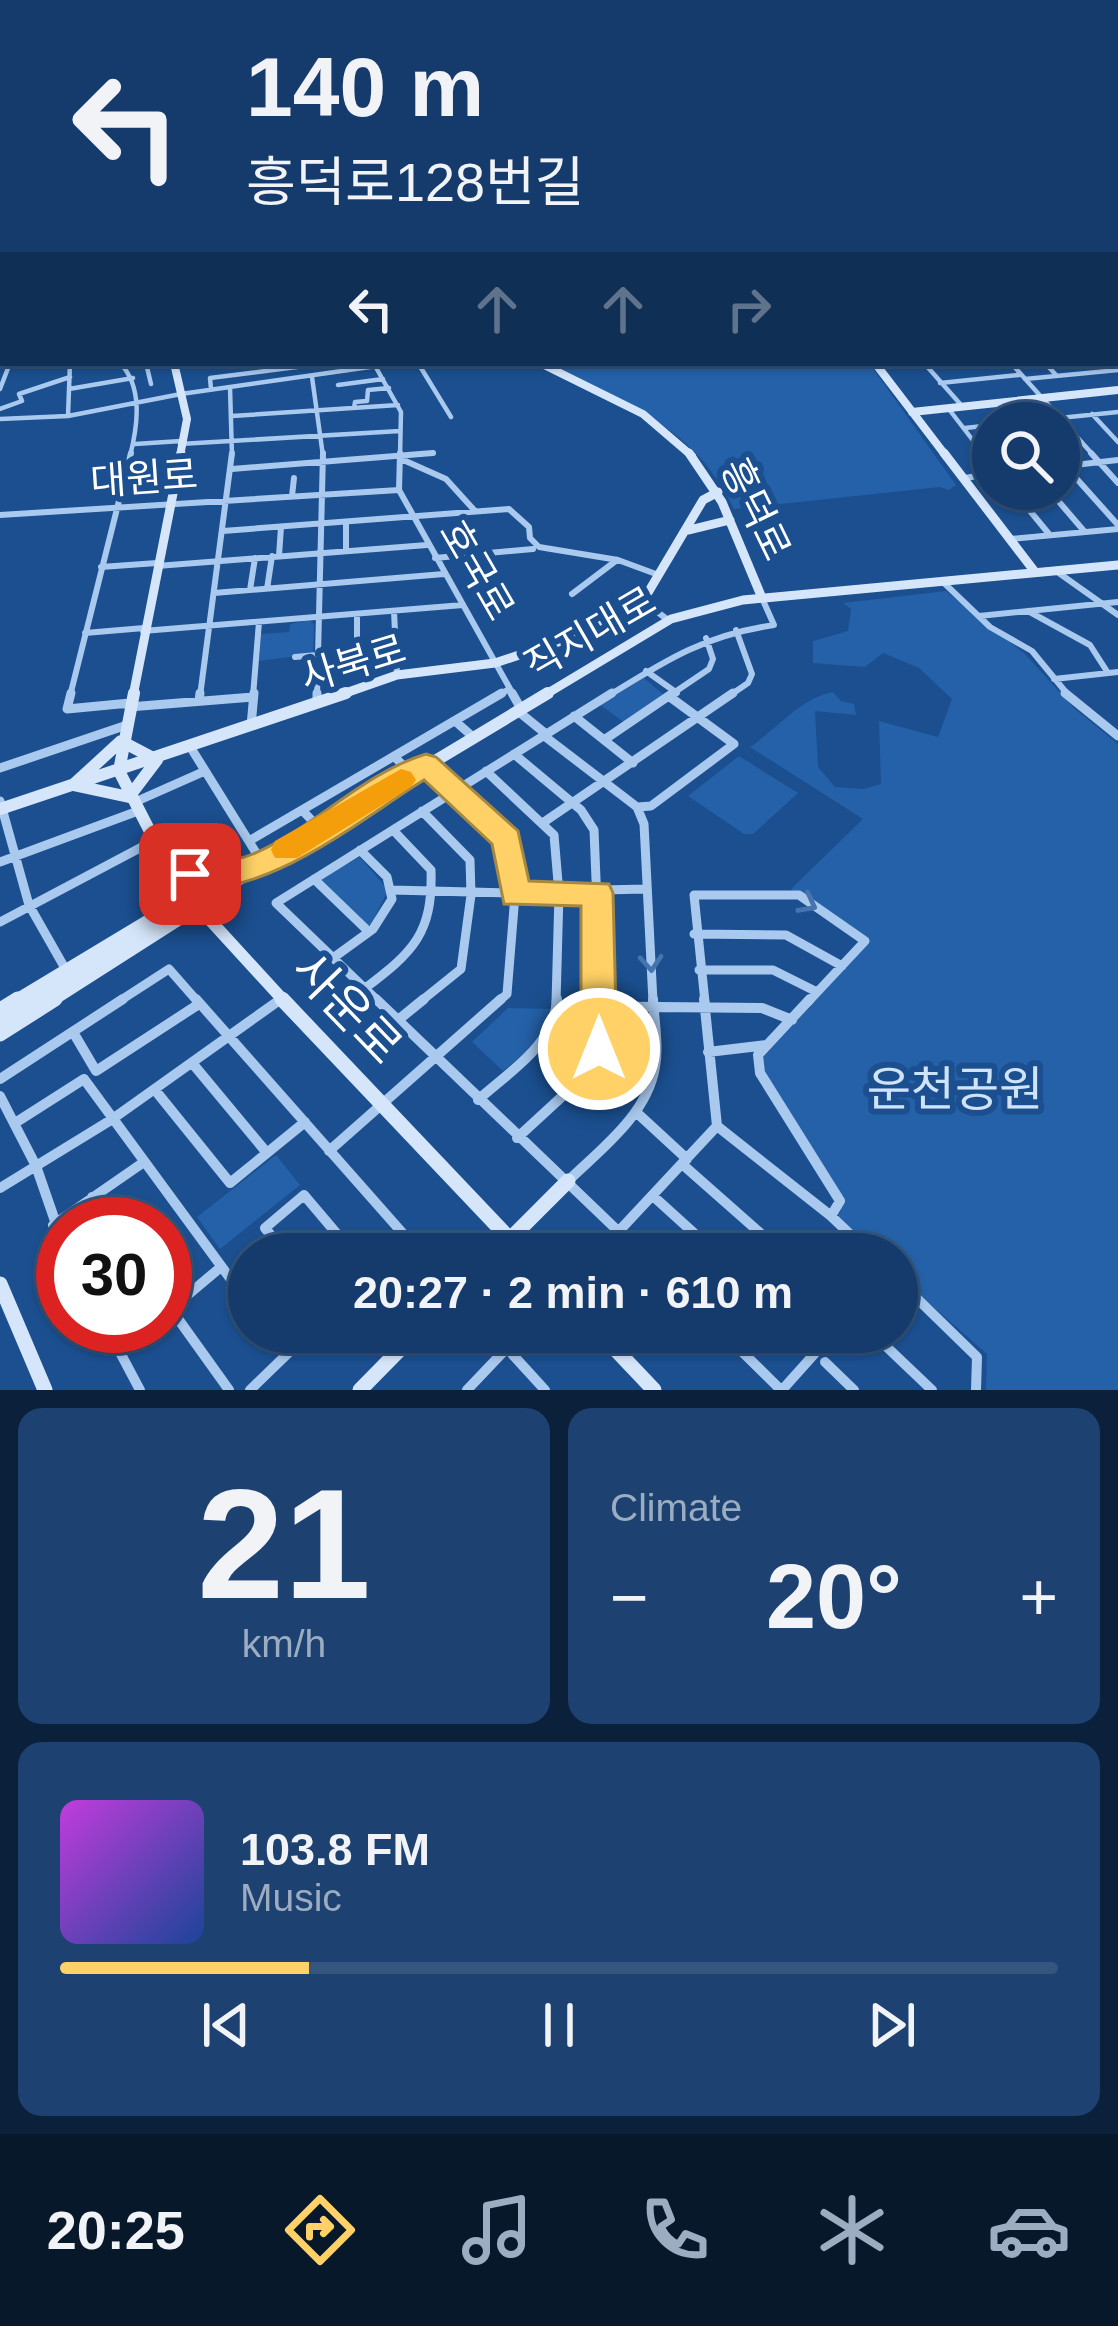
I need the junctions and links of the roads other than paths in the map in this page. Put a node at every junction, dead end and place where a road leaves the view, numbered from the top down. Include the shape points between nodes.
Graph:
1 (70, 366) edge
2 (123, 366) edge
3 (147, 366) edge
4 (175, 366) edge
5 (304, 366) edge
6 (376, 366) edge
7 (420, 366) edge
8 (546, 366) edge
9 (877, 366) edge
10 (927, 366) edge
11 (1013, 366) edge
12 (1048, 366) edge
13 (1079, 366) edge
14 (1116, 367) edge
15 (339, 369) edge
16 (1086, 373) junction
17 (312, 376) junction
18 (1057, 376) junction
19 (70, 377) junction
20 (133, 377) junction
21 (1023, 377) junction
22 (383, 379) junction
23 (940, 382) junction
24 (151, 384) dead end
25 (230, 387) junction
26 (69, 388) junction
27 (389, 388) junction
28 (211, 389) junction
29 (1118, 390) edge
30 (181, 394) junction
31 (1041, 399) junction
32 (134, 402) junction
33 (1044, 402) edge
34 (398, 405) junction
35 (962, 406) junction
36 (354, 408) junction
37 (948, 408) junction
38 (0, 409) edge
39 (319, 411) junction
40 (912, 412) junction
41 (1118, 412) edge
42 (1092, 414) junction
43 (1080, 415) edge
44 (68, 416) junction
45 (232, 416) junction
46 (451, 417) dead end
47 (0, 419) edge
48 (972, 427) edge
49 (964, 428) junction
50 (400, 431) junction
51 (322, 435) junction
52 (234, 440) junction
53 (972, 440) edge
54 (180, 442) junction
55 (1080, 442) edge
56 (1118, 442) edge
57 (135, 444) junction
58 (433, 453) dead end
59 (400, 458) junction
60 (1118, 460) edge
61 (1099, 462) junction
62 (322, 463) junction
63 (1080, 463) edge
64 (232, 469) junction
65 (972, 476) edge
66 (294, 478) dead end
67 (964, 478) junction
68 (1118, 483) edge
69 (1080, 485) edge
70 (399, 490) junction
71 (718, 492) junction
72 (320, 494) junction
73 (292, 496) junction
74 (229, 500) junction
75 (171, 503) junction
76 (118, 506) junction
77 (1029, 510) edge
78 (1066, 510) edge
79 (475, 511) junction
80 (0, 514) edge
81 (413, 518) junction
82 (730, 520) junction
83 (346, 523) junction
84 (320, 524) junction
85 (281, 527) junction
86 (1118, 527) edge
87 (223, 531) junction
88 (686, 531) junction
89 (1084, 532) junction
90 (1050, 535) junction
91 (1011, 538) junction
92 (428, 545) junction
93 (536, 548) junction
94 (346, 551) junction
95 (320, 553) junction
96 (275, 556) junction
97 (255, 558) junction
98 (435, 559) junction
99 (218, 560) junction
100 (618, 560) junction
101 (157, 564) junction
102 (1118, 565) edge
103 (101, 567) junction
104 (1055, 570) junction
105 (1035, 572) junction
106 (444, 574) junction
107 (656, 574) junction
108 (942, 581) junction
109 (319, 585) junction
110 (267, 589) junction
111 (250, 590) junction
112 (214, 593) junction
113 (572, 594) dead end
114 (762, 598) junction
115 (642, 600) junction
116 (1118, 602) edge
117 (1101, 604) junction
118 (463, 605) junction
119 (394, 611) junction
120 (1028, 611) junction
121 (357, 614) junction
122 (1118, 615) edge
123 (978, 616) junction
124 (317, 617) junction
125 (668, 620) junction
126 (259, 622) junction
127 (208, 626) junction
128 (144, 630) junction
129 (736, 630) junction
130 (85, 633) junction
131 (706, 638) junction
132 (357, 649) dead end
133 (317, 656) junction
134 (295, 657) dead end
135 (495, 663) junction
136 (646, 671) junction
137 (1113, 672) edge
138 (397, 675) junction
139 (1052, 679) junction
140 (509, 688) junction
141 (674, 695) junction
142 (253, 697) junction
143 (199, 700) junction
144 (317, 704) junction
145 (129, 705) junction
146 (518, 708) junction
147 (574, 716) junction
148 (699, 719) junction
149 (454, 721) junction
150 (1118, 724) edge
151 (124, 726) junction
152 (1104, 726) junction
153 (251, 727) junction
154 (544, 734) junction
155 (472, 736) junction
156 (1118, 736) edge
157 (604, 740) junction
158 (121, 741) junction
159 (191, 748) junction
160 (514, 754) junction
161 (394, 756) junction
162 (158, 760) junction
163 (633, 763) junction
164 (426, 765) junction
165 (0, 768) edge
166 (205, 771) junction
167 (486, 771) junction
168 (118, 772) junction
169 (411, 773) junction
170 (603, 783) junction
171 (73, 785) junction
172 (454, 791) junction
173 (574, 803) junction
174 (133, 804) junction
175 (1, 806) edge
176 (637, 807) junction
177 (302, 810) junction
178 (422, 812) junction
179 (543, 822) junction
180 (320, 829) junction
181 (393, 830) junction
182 (155, 840) junction
183 (249, 841) junction
184 (360, 850) junction
185 (14, 857) junction
186 (0, 862) edge
187 (165, 862) junction
188 (263, 864) junction
189 (314, 879) junction
190 (646, 889) junction
191 (392, 890) junction
192 (431, 893) junction
193 (597, 893) junction
194 (559, 894) junction
195 (471, 895) junction
196 (515, 895) junction
197 (29, 905) junction
198 (194, 906) junction
199 (0, 922) edge
200 (368, 932) junction
201 (694, 934) junction
202 (333, 958) junction
203 (842, 966) junction
204 (66, 970) junction
205 (699, 970) junction
206 (364, 989) junction
207 (818, 992) junction
208 (282, 998) junction
209 (199, 1004) junction
210 (599, 1005) junction
211 (654, 1005) junction
212 (556, 1006) junction
213 (703, 1007) junction
214 (0, 1010) edge
215 (792, 1020) junction
216 (397, 1021) junction
217 (0, 1024) edge
218 (73, 1033) junction
219 (0, 1034) edge
220 (230, 1036) junction
221 (769, 1045) junction
222 (708, 1052) junction
223 (436, 1059) junction
224 (193, 1064) junction
225 (0, 1079) edge
226 (155, 1090) junction
227 (0, 1096) edge
228 (478, 1100) junction
229 (385, 1103) junction
230 (636, 1112) junction
231 (111, 1120) junction
232 (305, 1122) junction
233 (15, 1123) junction
234 (717, 1126) junction
235 (517, 1138) junction
236 (329, 1151) junction
237 (267, 1153) junction
238 (684, 1161) junction
239 (144, 1162) junction
240 (36, 1166) junction
241 (568, 1181) junction
242 (0, 1188) edge
243 (653, 1196) junction
244 (45, 1197) edge
245 (92, 1197) edge
246 (831, 1216) junction
247 (620, 1232) joint
248 (269, 1233) edge
249 (336, 1233) edge
250 (403, 1233) edge
251 (504, 1233) edge
252 (516, 1233) edge
253 (694, 1233) edge
254 (761, 1233) edge
255 (849, 1233) edge
256 (221, 1267) junction
257 (228, 1276) edge
258 (0, 1284) edge
259 (918, 1299) edge
260 (121, 1353) edge
261 (396, 1353) edge
262 (501, 1353) edge
263 (511, 1353) edge
264 (619, 1353) edge
265 (744, 1353) edge
266 (893, 1353) edge
267 (287, 1354) edge
268 (822, 1355) joint
269 (45, 1390) edge
270 (140, 1390) edge
271 (229, 1390) edge
272 (250, 1390) edge
273 (360, 1390) edge
274 (467, 1390) edge
275 (545, 1390) edge
276 (654, 1390) edge
277 (782, 1390) edge
278 (854, 1390) edge
279 (932, 1390) edge
280 (976, 1390) edge

1 - 19 street
2 - 20 street
3 - 24 street
4 - 30 street, 사운로
5 - 28 street via 210,378
6 - 22 street, 호국로
7 - 46 street
8 - 71 street, 흥덕로 via 656,422
9 - 40 street
10 - 23 street
11 - 21 street
12 - 18 street
13 - 16 street
14 - 16 street
15 - 17 street
15 - 22 street via 339,388
16 - 18 street
17 - 25 street
17 - 39 street
18 - 21 street
19 - 26 street
19 - 38 street via 29,388 22,401
20 - 26 street
20 - 32 street
21 - 23 street
21 - 31 street
22 - 27 street, 호국로
23 - 35 street
25 - 28 street
25 - 45 street
26 - 44 street
27 - 34 street, 호국로
27 - 36 street via 368,390
28 - 30 street
29 - 31 street
30 - 32 street
30 - 54 street, 사운로 via 187,419
31 - 33 street
31 - 35 street
32 - 44 street
32 - 57 street
34 - 36 street
34 - 50 street, 호국로
35 - 37 street
36 - 39 street
37 - 40 street
37 - 49 street
39 - 45 street
39 - 51 street
40 - 67 street
41 - 42 street
42 - 43 street
42 - 56 street
44 - 47 street
45 - 52 street
48 - 49 street
49 - 53 street
50 - 51 street
50 - 59 street, 호국로
51 - 52 street
51 - 62 street
52 - 54 street
52 - 64 street
54 - 57 street
54 - 75 street, 사운로
55 - 61 street
57 - 76 street
58 - 59 street
59 - 62 street
59 - 70 street, 호국로
59 - 79 street via 446,479
60 - 61 street
61 - 63 street
61 - 68 street
62 - 64 street
62 - 72 street
64 - 74 street
65 - 67 street
66 - 73 street
67 - 91 street
69 - 86 street
70 - 72 street, 대원로
70 - 81 street, 호국로
71 - 82 street, 흥덕로
71 - 88 street via 703,500
72 - 73 street, 대원로
72 - 84 street
73 - 74 street, 대원로
74 - 75 street, 대원로
74 - 87 street
75 - 76 street, 대원로
75 - 101 street, 사운로
76 - 80 street, 대원로
76 - 103 street
77 - 90 street
78 - 89 street
79 - 81 street
79 - 93 street via 512,510
81 - 83 street
81 - 92 street, 호국로
82 - 88 street
82 - 114 street, 흥덕로
83 - 84 street
83 - 94 street
84 - 85 street
84 - 95 street
85 - 87 street
85 - 96 street
86 - 89 street
87 - 99 street
88 - 107 street
89 - 90 street
90 - 91 street
91 - 105 street
92 - 94 street
92 - 98 street, 호국로
93 - 98 street
93 - 100 street
94 - 95 street
95 - 96 street
95 - 109 street
96 - 97 street
96 - 110 street
97 - 99 street
97 - 111 street
98 - 106 street, 호국로
99 - 101 street
99 - 112 street
100 - 107 street
100 - 113 street
101 - 103 street
101 - 128 street, 사운로
102 - 104 street, 직지대로
103 - 130 street
104 - 105 street, 직지대로
104 - 117 street
105 - 108 street, 직지대로
106 - 109 street
106 - 118 street, 호국로
107 - 115 street
108 - 114 street, 직지대로
108 - 123 street
109 - 110 street
109 - 124 street
110 - 111 street
111 - 112 street
112 - 127 street
114 - 125 street, 직지대로
114 - 129 street, 흥덕로 via 774,625
115 - 125 street
115 - 135 street, 사북로 via 591,631
116 - 117 street
117 - 120 street
117 - 122 street
118 - 119 street
118 - 135 street, 호국로
119 - 121 street
119 - 138 street
120 - 123 street
120 - 137 street via 1090,645
121 - 124 street
121 - 132 street
123 - 139 street via 1032,651
124 - 126 street
124 - 133 street
125 - 146 street, 직지대로
126 - 127 street
126 - 142 street
127 - 128 street
127 - 143 street
128 - 130 street
128 - 145 street, 사운로
129 - 131 street
129 - 148 street via 752,679
130 - 145 street via 67,709
131 - 136 street
131 - 141 street via 712,665
133 - 134 street
133 - 144 street
135 - 138 street, 사북로
135 - 140 street, 호국로
136 - 141 street
136 - 147 street
137 - 139 street
138 - 144 street, 사북로
139 - 152 street
140 - 146 street, 호국로
140 - 149 street
141 - 148 street
141 - 157 street
142 - 143 street
142 - 153 street
143 - 145 street
144 - 153 street, 사북로
145 - 151 street, 사운로
146 - 154 street
146 - 155 street, 직지대로
147 - 154 street
147 - 157 street
148 - 163 street
148 - 176 street via 734,744 651,806
149 - 155 street
149 - 161 street
150 - 152 street
151 - 158 street, 사운로
151 - 165 street
152 - 156 street
153 - 159 street, 사북로
154 - 160 street
154 - 170 street
155 - 164 street, 직지대로
157 - 163 street
158 - 162 street
158 - 168 street, 사운로
158 - 171 street
159 - 162 street, 사북로
159 - 166 street
160 - 167 street
160 - 173 street
161 - 169 street
161 - 177 street
162 - 168 street, 사북로
162 - 174 street
163 - 170 street
164 - 169 street, 직지대로
164 - 172 street
166 - 174 street
166 - 183 street
167 - 172 street
167 - 179 street
168 - 171 street, 사북로
168 - 174 street, 사운로
169 - 180 street, 직지대로
170 - 173 street
170 - 176 street
171 - 174 street
171 - 175 street, 사북로
172 - 178 street
172 - 196 street via 511,845
173 - 179 street
173 - 193 street via 594,830
174 - 182 street, 사운로
174 - 185 street
175 - 185 street
176 - 190 street
177 - 180 street
177 - 183 street
178 - 181 street
178 - 195 street via 468,856
179 - 194 street via 555,840
180 - 188 street, 직지대로
181 - 184 street
181 - 192 street via 431,870
182 - 187 street, 사운로
182 - 197 street
183 - 188 street
184 - 189 street
184 - 191 street
185 - 186 street
185 - 197 street
187 - 188 street via 209,877
187 - 198 street, 사운로
188 - 198 street, 직지대로
189 - 200 street
189 - 202 street via 277,903
190 - 193 street
190 -> 211 street
191 - 192 street
191 - 200 street via 383,919
192 - 195 street
192 - 206 street via 420,945
193 - 194 street
193 - 210 street
194 - 196 street
194 - 212 street
195 - 196 street
195 - 216 street via 461,969
196 - 223 street via 507,994
197 - 199 street
197 - 204 street
198 - 204 street via 164,911
198 - 208 street, 사운로
198 - 217 street, 직지대로
198 - 219 street via 176,926
200 - 202 street
201 - 203 street via 786,935
201 -> 203 street via 694,895 799,895 865,941
201 - 205 street
202 - 206 street
203 - 207 street
204 - 214 street
205 - 207 street via 773,970
205 - 213 street
206 - 216 street
207 - 215 street
208 - 220 street
208 - 229 street, 사운로
209 - 218 street via 169,969
209 - 218 street via 95,1071
209 - 220 street
210 - 211 street
210 - 212 street
210 - 235 street via 592,1069
211 - 213 street
211 - 230 street via 656,1064
212 - 228 street via 551,1033
213 - 215 street via 761,1008
213 - 222 street
215 - 221 street
216 - 223 street
218 - 225 street
220 - 224 street
220 - 232 street
221 - 222 street
221 - 246 street via 758,1055 760,1073 840,1201
222 - 234 street
223 - 228 street
223 - 229 street
224 - 226 street
224 - 237 street
226 - 231 street
226 - 237 street via 230,1183
227 - 233 street
228 - 235 street
229 - 236 street
229 - 251 street, 사운로
230 - 238 street
230 - 241 street
231 - 233 street via 84,1079
231 - 239 street
231 - 240 street
232 - 236 street
232 - 237 street
233 - 240 street
234 - 238 street
234 - 246 street
235 - 241 street
236 - 250 street
238 - 243 street
238 - 254 street
239 - 245 street
239 - 256 street
240 - 242 street
240 - 244 street
241 - 247 street
241 - 252 street
243 - 247 street
243 - 253 street
246 - 255 street
248 - 249 street via 265,1228 304,1195
256 - 257 street
256 - 271 street via 172,1309
258 - 269 street
259 - 280 street via 977,1357
260 - 270 street
261 - 273 street
262 - 274 street
263 - 275 street
264 - 276 street
265 - 277 street
266 - 279 street
267 - 272 street
268 - 277 street
268 - 278 street

